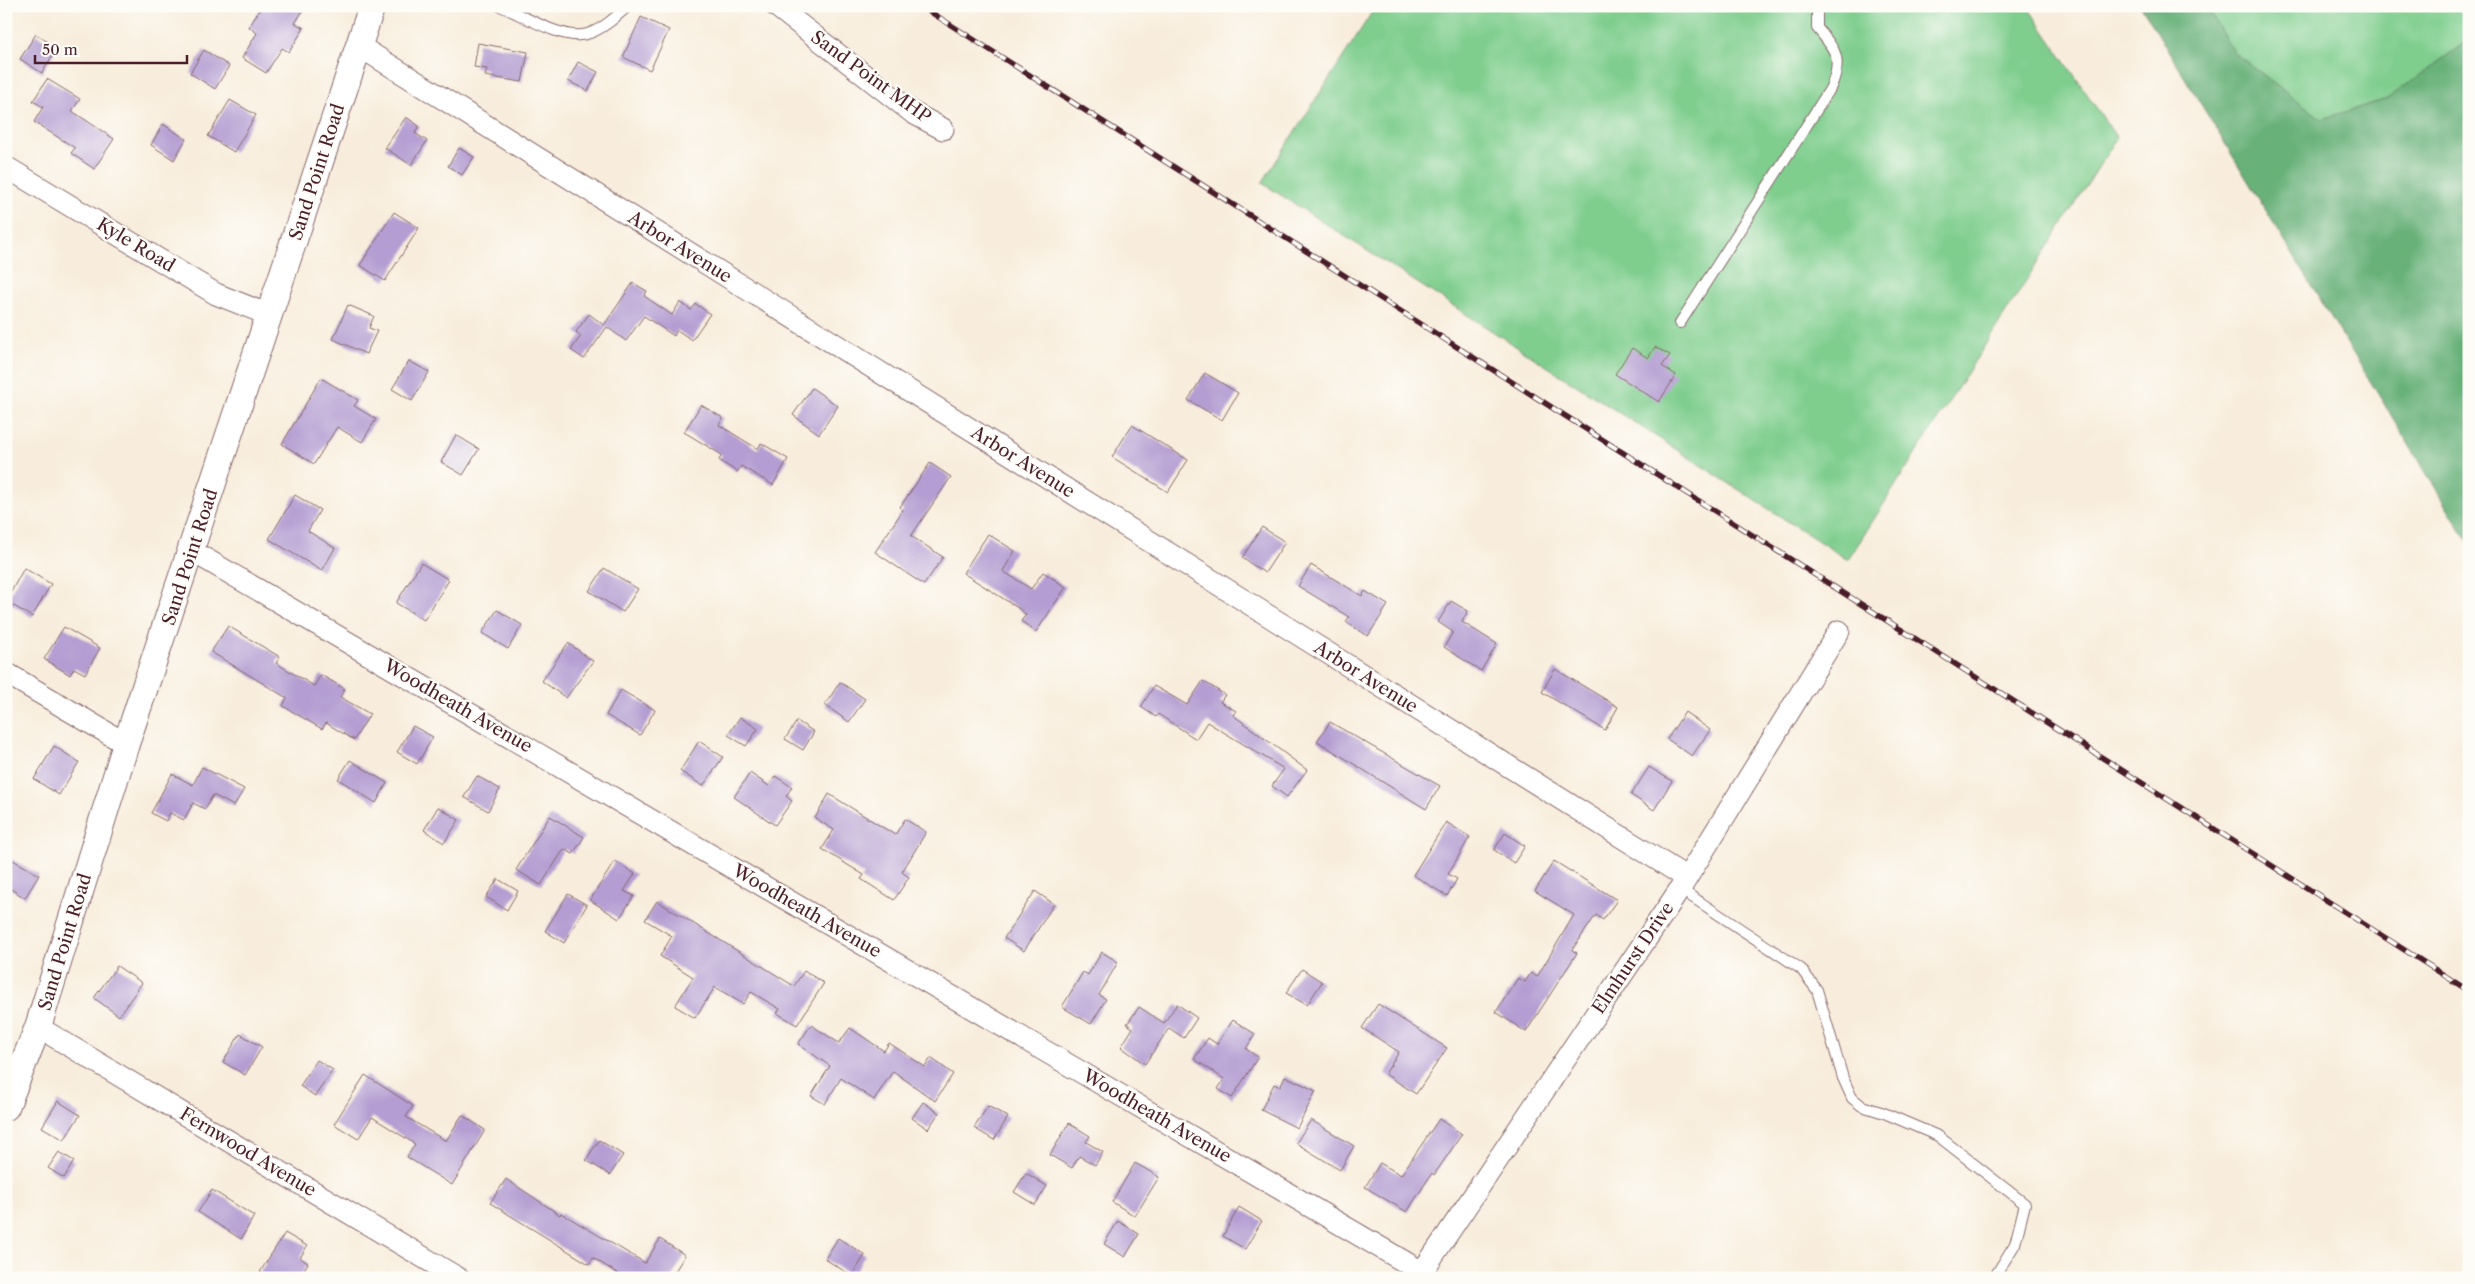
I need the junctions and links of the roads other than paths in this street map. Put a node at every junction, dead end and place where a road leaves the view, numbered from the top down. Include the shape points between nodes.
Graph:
1 (372, 6) edge
2 (500, 6) edge
3 (628, 6) edge
4 (776, 6) edge
5 (1817, 6) edge
6 (359, 46) junction
7 (943, 129) dead end
8 (6, 167) edge
9 (269, 316) junction
10 (1680, 323) dead end
11 (192, 550) junction
12 (1839, 631) dead end
13 (6, 673) edge
14 (126, 744) junction
15 (1683, 883) junction
16 (38, 1027) junction
17 (8, 1099) edge
18 (1420, 1275) edge
19 (458, 1278) edge
20 (1994, 1278) edge

1 - 6 street, Sand Point Road
2 - 3 lane via 564,35 586,35
4 - 7 street, Sand Point MHP via 913,113
5 - 10 lane via 1817,28 1835,49 1838,72
6 - 9 street, Sand Point Road
6 - 15 street, Arbor Avenue
8 - 9 street, Kyle Road via 216,294
9 - 11 street, Sand Point Road
11 - 14 street, Sand Point Road
11 - 18 street, Woodheath Avenue
12 - 15 street, Elmhurst Drive
13 - 14 street
14 - 16 street, Sand Point Road
15 - 18 street, Elmhurst Drive
15 - 20 lane via 1800,969 1817,990 1852,1098 1862,1106 1938,1136 2025,1204 2015,1244
16 - 17 street, Sand Point Road
16 - 19 street, Fernwood Avenue

